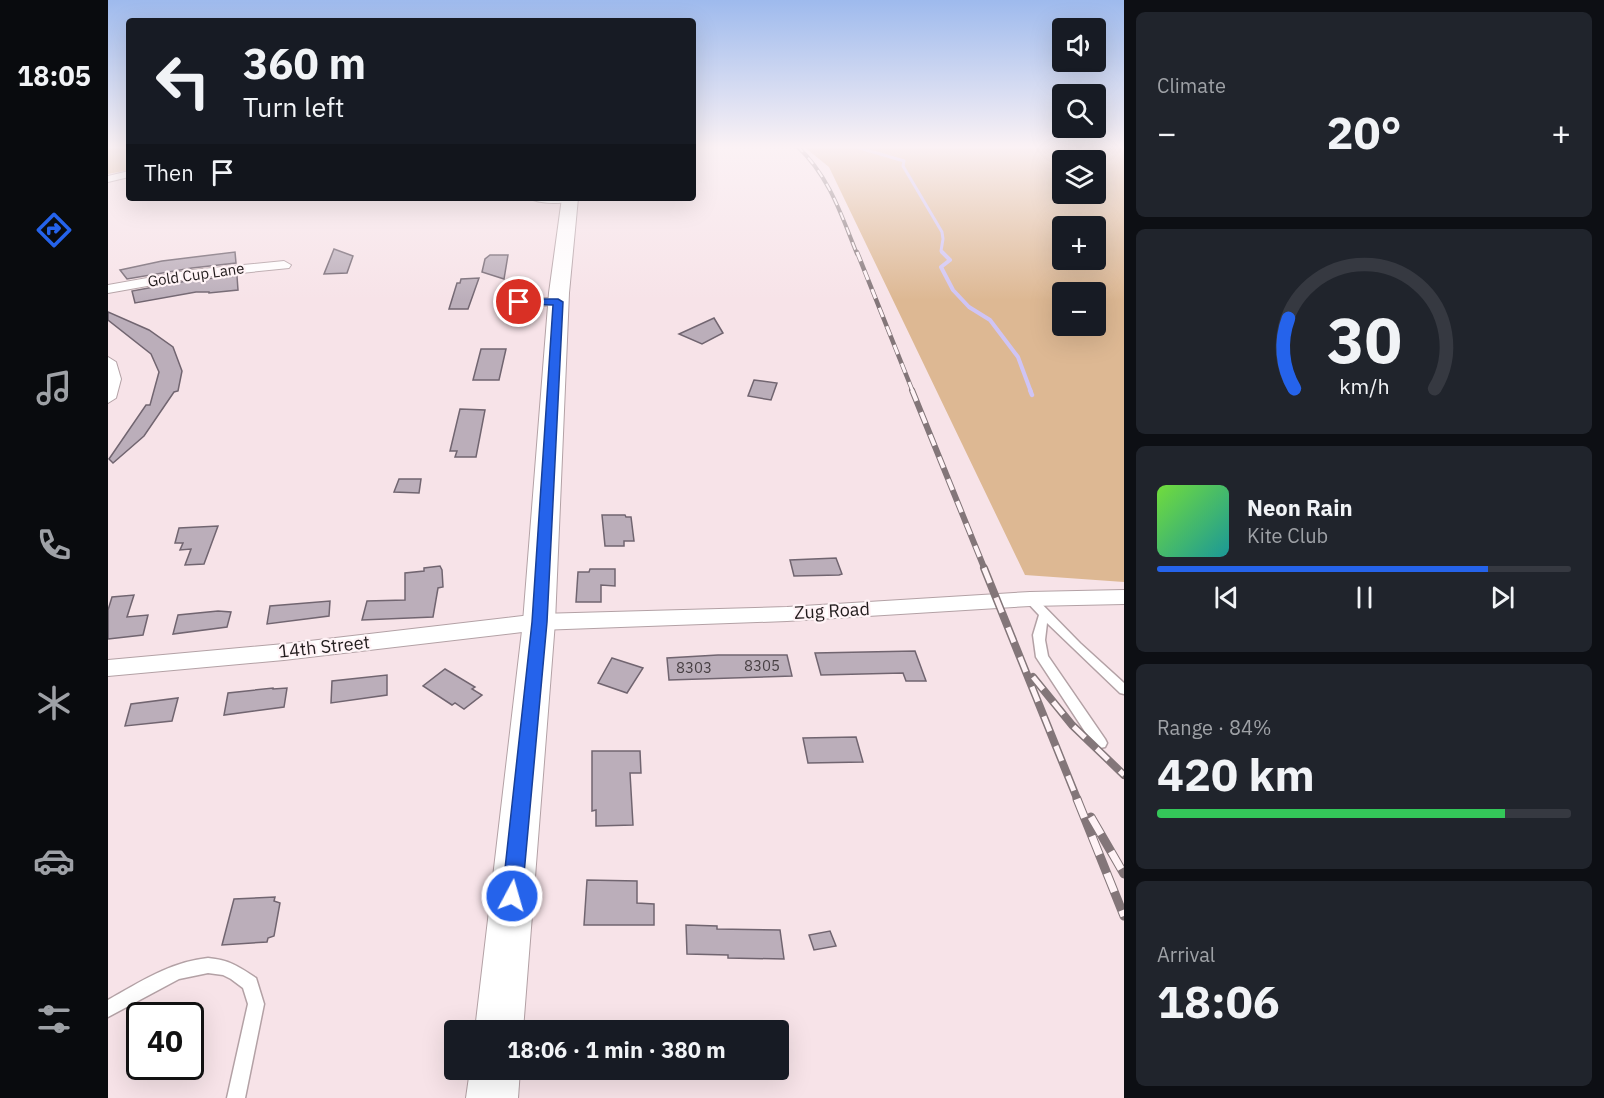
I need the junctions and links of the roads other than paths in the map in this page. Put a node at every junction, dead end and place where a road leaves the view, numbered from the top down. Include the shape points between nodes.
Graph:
1 (570, 201) edge
2 (284, 265) dead end
3 (108, 289) edge
4 (558, 302) junction
5 (504, 303) dead end
6 (108, 362) edge
7 (108, 398) edge
8 (1124, 597) edge
9 (1037, 607) junction
10 (539, 622) junction
11 (108, 668) edge
12 (1124, 690) edge
13 (1100, 743) dead end
14 (108, 1009) edge
15 (500, 1020) edge
16 (494, 1080) edge
17 (236, 1098) edge
18 (492, 1098) edge

1 - 4 street
2 - 3 street, Gold Cup Lane via 192,274
4 - 5 street
4 - 10 street
6 - 7 street via 113,379
8 - 9 street, Zug Road
9 - 10 street, Zug Road
9 - 12 lane
9 - 13 lane via 1037,641 1042,657
10 - 11 street, 14th Street
10 - 15 street
14 - 17 lane via 198,964 225,967 250,984 256,1004
16 - 18 street

